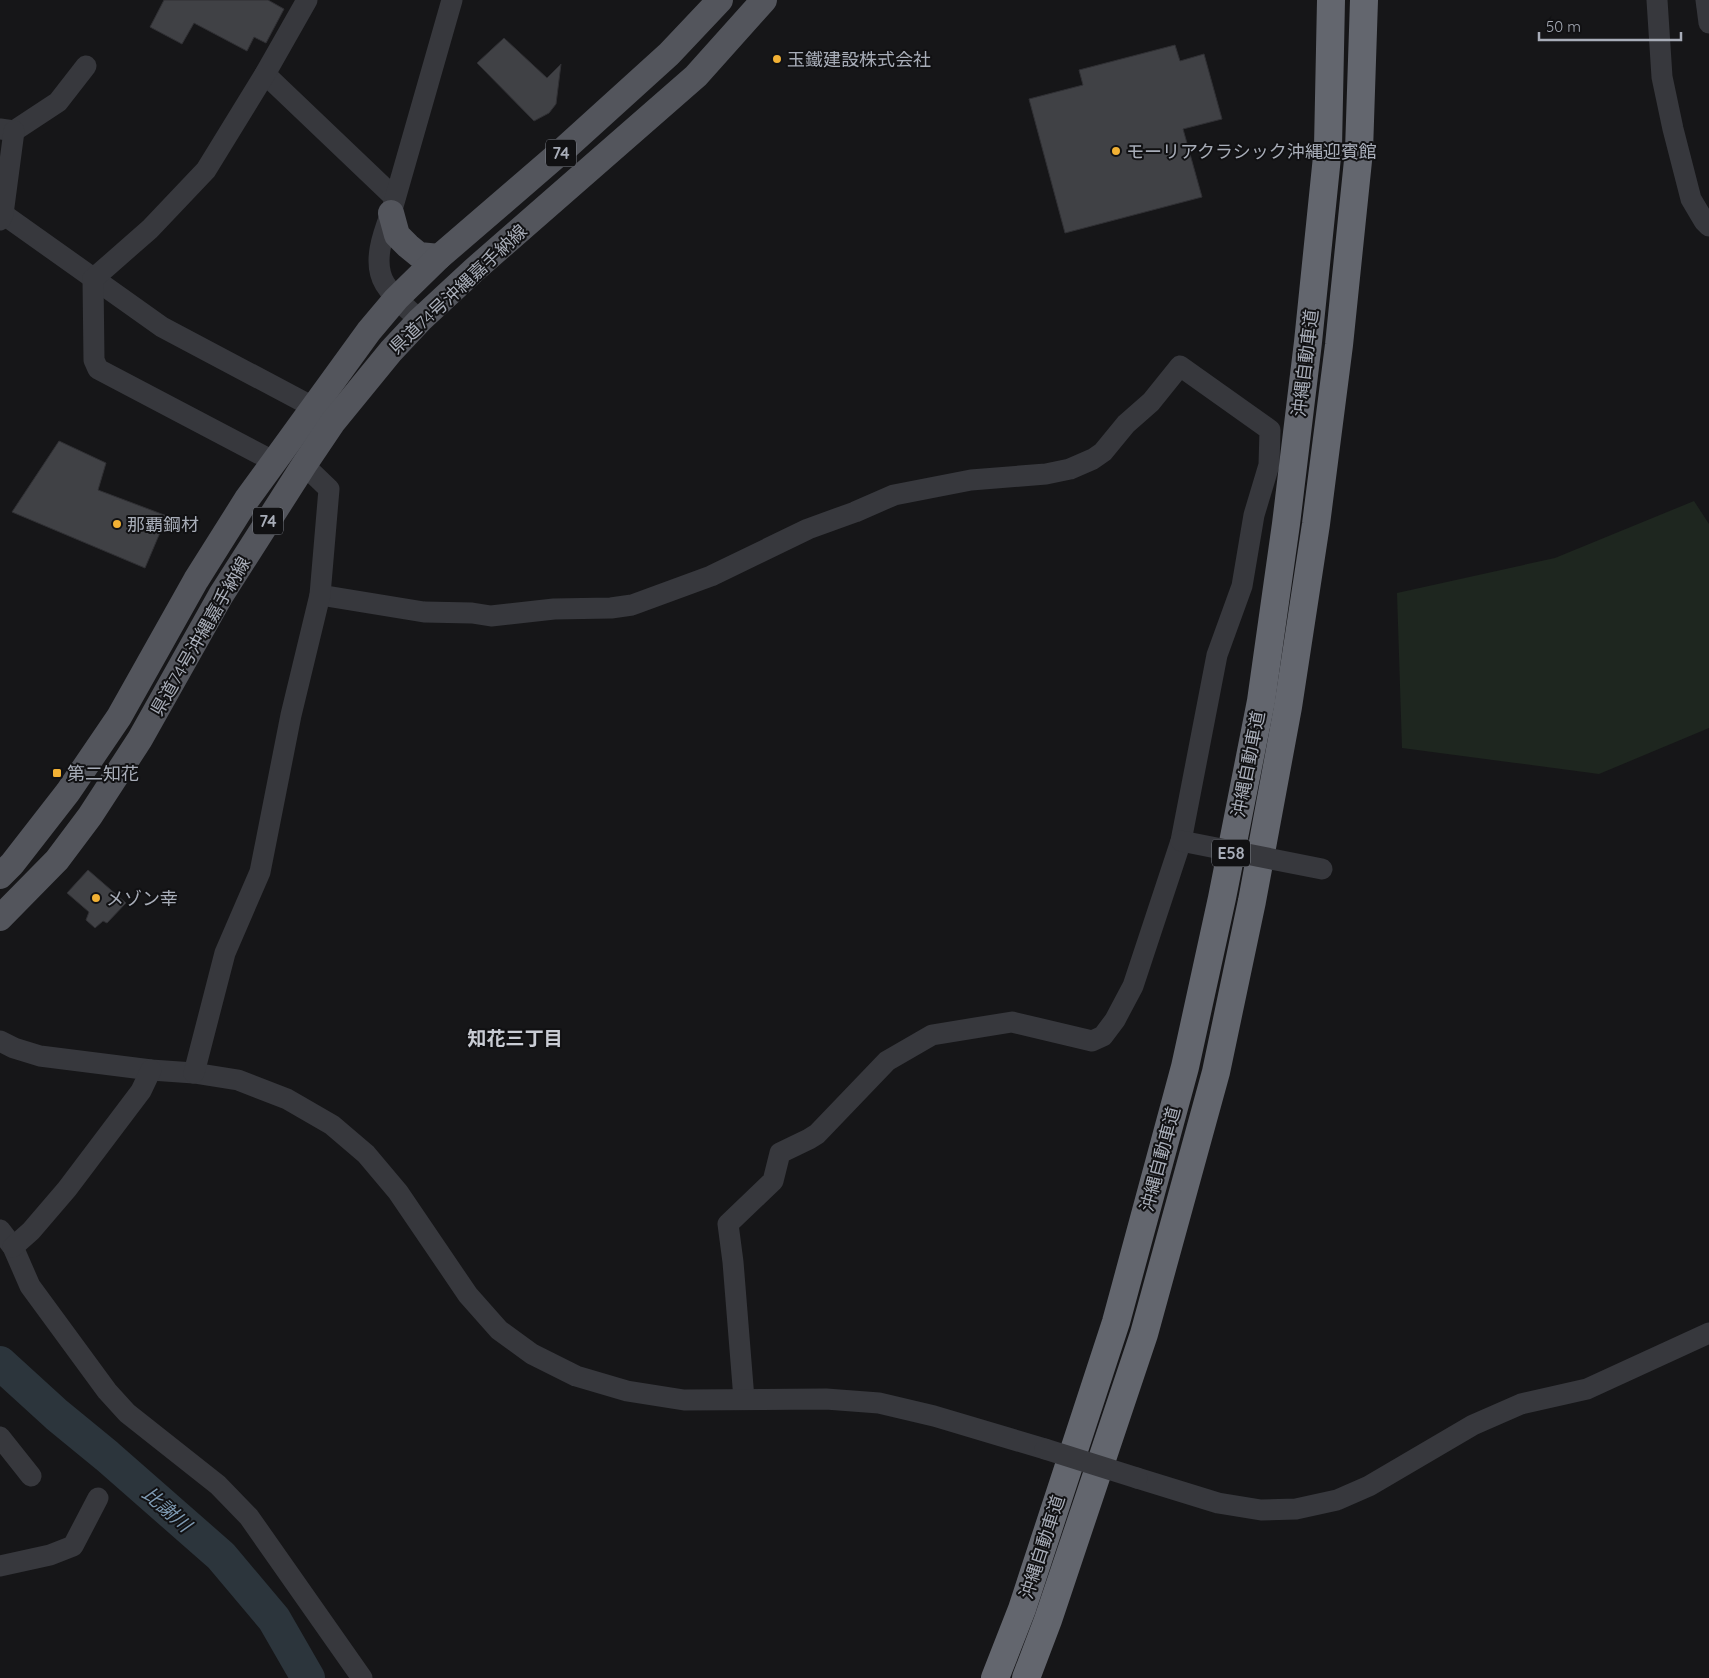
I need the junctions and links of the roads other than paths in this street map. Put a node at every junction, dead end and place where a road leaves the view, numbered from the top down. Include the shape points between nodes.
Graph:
1 (452, 0) edge
2 (720, 0) edge
3 (764, 0) edge
4 (1331, 0) edge
5 (1364, 0) edge
6 (1657, 0) edge
7 (300, 2) edge
8 (86, 66) dead end
9 (265, 74) junction
10 (7, 130) edge
11 (393, 206) junction
12 (1, 216) edge
13 (1709, 226) edge
14 (439, 257) junction
15 (93, 279) junction
16 (396, 299) junction
17 (420, 320) junction
18 (313, 406) junction
19 (273, 461) junction
20 (304, 465) junction
21 (320, 594) junction
22 (1181, 841) junction
23 (1322, 869) dead end
24 (0, 876) edge
25 (0, 918) edge
26 (0, 1041) edge
27 (151, 1070) junction
28 (194, 1073) junction
29 (0, 1230) edge
30 (13, 1247) junction
31 (1709, 1332) edge
32 (744, 1399) junction
33 (0, 1437) edge
34 (31, 1476) dead end
35 (98, 1498) dead end
36 (0, 1566) edge
37 (362, 1678) edge
38 (995, 1678) edge
39 (1026, 1678) edge

1 - 11 street
2 - 14 main road, 県道74号沖縄嘉手納線 / 74 via 670,54
3 - 17 main road, 県道74号沖縄嘉手納線 / 74 via 696,76
4 - 38 highway, 沖縄自動車道 / E58 via 1328,147 1290,495 1261,700 1222,898 1185,1067 1116,1322 1022,1610
5 - 39 highway, 沖縄自動車道 / E58 via 1359,151 1339,345 1288,707 1252,901 1216,1072 1144,1334
6 - 13 street via 1662,77 1673,129 1691,199
7 - 9 street
8 - 10 street via 58,102
9 - 11 street
9 - 15 street via 206,170 150,229
10 - 12 street
11 - 14 main road via 397,235 419,255
11 - 16 street via 382,236 379,264 384,283
12 - 15 street
14 - 16 main road, 県道74号沖縄嘉手納線 / 74
15 - 18 street via 162,327
15 - 19 street via 94,360 98,369
16 - 17 street
16 - 18 main road, 県道74号沖縄嘉手納線 / 74
17 - 20 main road, 県道74号沖縄嘉手納線 / 74 via 333,422
18 - 19 main road, 県道74号沖縄嘉手納線 / 74
19 - 24 main road, 県道74号沖縄嘉手納線 / 74 via 196,580 119,717 68,792
20 - 21 street via 329,489
20 - 25 main road, 県道74号沖縄嘉手納線 / 74 via 221,595 140,739 90,816 57,860
21 - 22 street via 424,612 491,616 632,605 711,576 808,529 894,495 971,480 1046,474 1070,469 1093,459 1151,402 1180,366 1270,430 1269,464 1254,515 1242,586 1217,655
21 - 28 street via 291,715 260,872 225,953
22 - 23 street, bridge
22 - 32 street via 1133,986 1103,1036 1092,1041 1012,1022 932,1035 887,1061 817,1134 780,1153 773,1181 728,1224
26 - 27 street via 40,1056
27 - 28 street
27 - 30 street via 141,1091 67,1189
28 - 32 street via 238,1080 287,1099 332,1125 366,1154 398,1192 468,1296 499,1330 532,1354 576,1376 627,1391 684,1400
29 - 30 street
30 - 37 street via 30,1286 107,1391 127,1414 218,1485 250,1517
31 - 32 street, bridge via 1587,1389 1521,1404 1473,1425 1369,1486 1337,1500 1296,1509 1261,1510 1218,1503 934,1416 879,1403
33 - 34 street
35 - 36 street via 73,1546 50,1555

